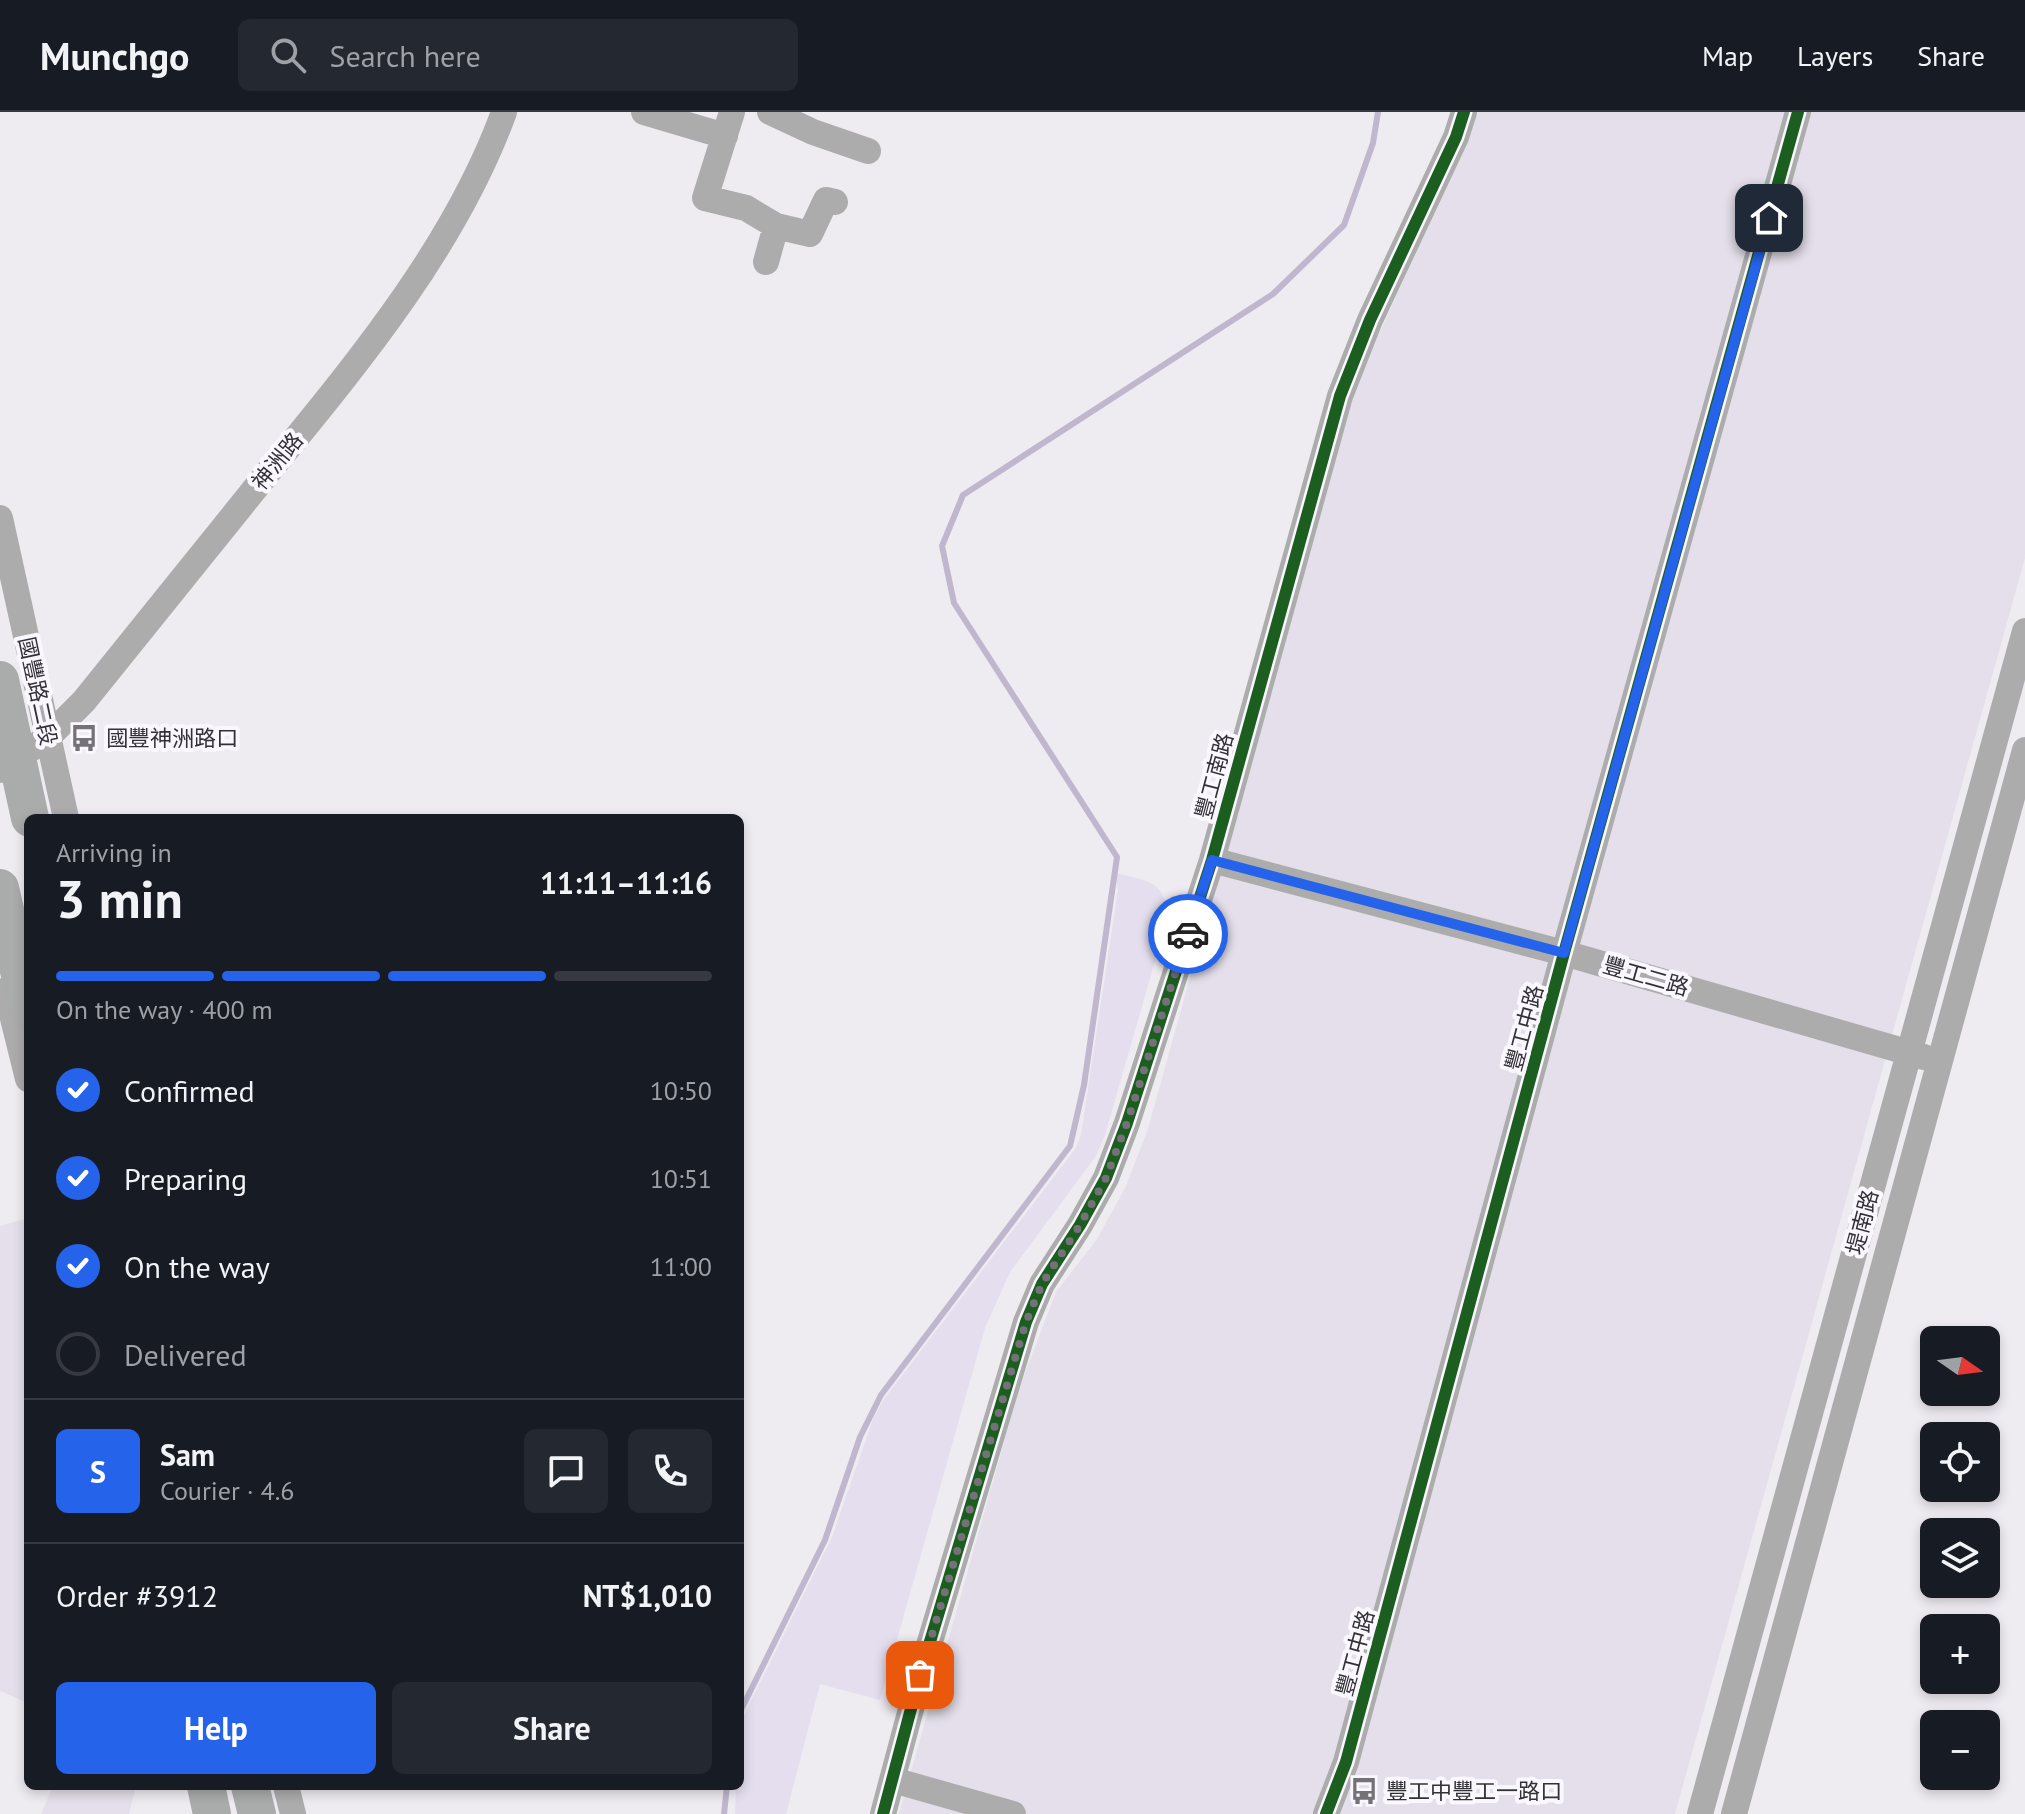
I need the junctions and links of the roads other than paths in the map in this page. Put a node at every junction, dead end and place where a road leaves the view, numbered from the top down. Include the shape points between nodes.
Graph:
1 (504, 112) edge
2 (644, 112) edge
3 (770, 112) edge
4 (1464, 112) edge
5 (1798, 112) edge
6 (729, 124) edge
7 (868, 151) dead end
8 (835, 202) dead end
9 (776, 226) junction
10 (766, 262) dead end
11 (0, 518) edge
12 (2025, 631) edge
13 (0, 680) edge
14 (48, 737) junction
15 (2025, 750) edge
16 (0, 770) edge
17 (29, 814) edge
18 (65, 814) edge
19 (1212, 860) junction
20 (0, 888) edge
21 (1564, 953) junction
22 (0, 963) edge
23 (24, 993) edge
24 (1909, 1053) junction
25 (1939, 1061) junction
26 (24, 1062) edge
27 (893, 1780) junction
28 (197, 1790) edge
29 (207, 1790) edge
30 (251, 1790) edge
31 (287, 1790) edge
32 (202, 1814) edge
33 (212, 1814) edge
34 (257, 1814) edge
35 (293, 1814) edge
36 (883, 1814) edge
37 (1013, 1814) edge
38 (1326, 1814) edge
39 (1700, 1814) edge
40 (1734, 1814) edge

1 - 14 street, 神洲路 via 456,216 387,320 84,701
2 - 6 street
3 - 7 street
4 - 19 street, 豐工南路 via 1340,396
5 - 21 street, 豐工中路
6 - 9 street via 705,198 746,208
8 - 9 street via 826,200 810,234
9 - 10 street
11 - 14 street, 國豐路二段
12 - 24 street, 堤南路
13 - 17 highway
14 - 16 street, 神洲路
14 - 18 street, 國豐路二段
15 - 25 street, 堤南路
19 - 21 street, 豐工二路
19 - 27 street, 豐工南路 via 1106,1178 1042,1284 1026,1322
20 - 23 highway
21 - 24 street, 豐工二路
21 - 38 street, 豐工中路 via 1346,1762
22 - 26 street
24 - 25 street, 豐工二路
24 - 39 street, 堤南路
25 - 40 street, 堤南路
27 - 36 street, 豐工南路
27 - 37 street
28 - 32 street
29 - 33 highway
30 - 34 highway
31 - 35 street

